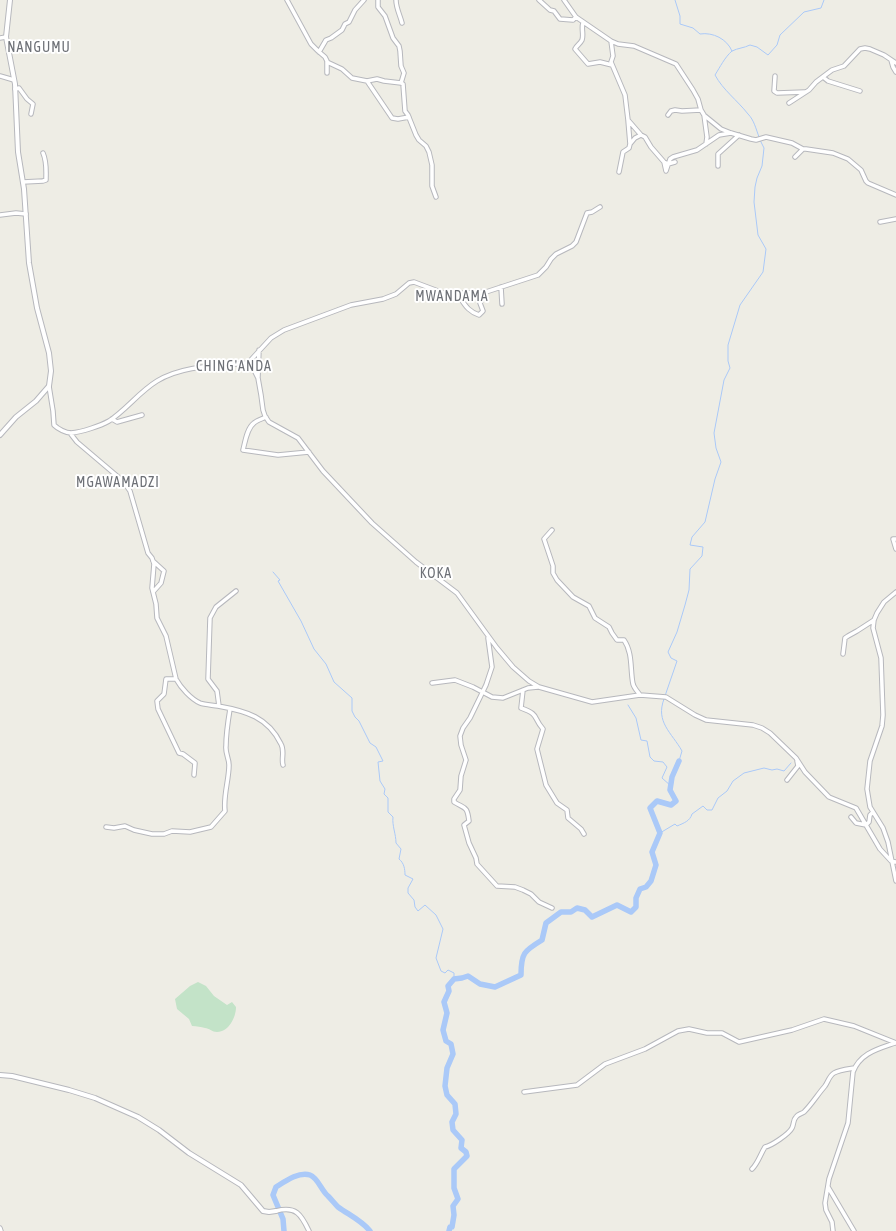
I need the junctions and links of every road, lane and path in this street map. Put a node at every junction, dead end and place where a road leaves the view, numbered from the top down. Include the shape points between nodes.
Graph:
1 (10, 0) edge
2 (287, 0) edge
3 (364, 0) edge
4 (378, 0) edge
5 (396, 0) edge
6 (539, 0) edge
7 (564, 0) edge
8 (576, 17) junction
9 (583, 23) junction
10 (402, 24) dead end
11 (6, 37) junction
12 (0, 38) edge
13 (611, 41) junction
14 (319, 52) junction
15 (891, 60) junction
16 (327, 62) junction
17 (896, 63) edge
18 (612, 65) junction
19 (896, 72) edge
20 (327, 73) dead end
21 (0, 76) edge
22 (775, 76) dead end
23 (824, 76) junction
24 (14, 80) junction
25 (367, 81) junction
26 (401, 83) junction
27 (15, 88) junction
28 (860, 91) dead end
29 (806, 92) junction
30 (789, 103) dead end
31 (701, 110) junction
32 (31, 114) dead end
33 (668, 115) dead end
34 (704, 115) junction
35 (409, 117) junction
36 (628, 120) junction
37 (731, 133) junction
38 (641, 135) junction
39 (739, 135) junction
40 (630, 144) junction
41 (706, 144) junction
42 (802, 149) junction
43 (43, 152) dead end
44 (795, 157) dead end
45 (664, 162) junction
46 (675, 162) dead end
47 (668, 164) junction
48 (718, 166) dead end
49 (619, 172) dead end
50 (23, 182) junction
51 (896, 195) edge
52 (436, 197) dead end
53 (600, 207) dead end
54 (26, 214) junction
55 (0, 215) edge
56 (896, 218) edge
57 (880, 222) dead end
58 (501, 287) junction
59 (486, 292) junction
60 (446, 294) junction
61 (502, 304) dead end
62 (259, 350) junction
63 (248, 363) junction
64 (258, 378) junction
65 (49, 386) junction
66 (142, 415) dead end
67 (266, 417) junction
68 (112, 419) junction
69 (70, 433) junction
70 (0, 435) edge
71 (309, 452) junction
72 (552, 530) dead end
73 (896, 539) edge
74 (896, 549) edge
75 (153, 561) junction
76 (236, 591) dead end
77 (153, 592) junction
78 (896, 592) edge
79 (874, 620) junction
80 (488, 637) junction
81 (843, 654) dead end
82 (176, 679) junction
83 (432, 683) dead end
84 (539, 687) junction
85 (523, 690) junction
86 (482, 692) junction
87 (640, 695) junction
88 (219, 706) junction
89 (230, 709) junction
90 (796, 758) junction
91 (283, 765) dead end
92 (194, 775) dead end
93 (787, 780) dead end
94 (873, 812) junction
95 (851, 817) dead end
96 (866, 824) junction
97 (106, 827) dead end
98 (584, 834) dead end
99 (891, 861) junction
100 (896, 862) edge
101 (896, 881) edge
102 (552, 908) dead end
103 (896, 1043) edge
104 (854, 1068) junction
105 (0, 1075) edge
106 (524, 1092) dead end
107 (752, 1169) dead end
108 (828, 1187) junction
109 (276, 1211) joint
110 (309, 1231) edge
111 (833, 1231) edge
112 (854, 1231) edge

1 - 11 street
2 - 14 street via 306,36
3 - 14 street via 349,22 326,40
4 - 26 street via 378,7 399,46 404,73
5 - 10 street
6 - 8 street via 560,19 573,20
7 - 8 street
8 - 9 street
9 - 13 street
9 - 18 street via 582,38 575,49 588,64 600,62
11 - 12 street
11 - 24 street
13 - 18 street
13 - 31 street via 634,46 676,64 695,94
14 - 16 street via 325,56
15 - 17 street
15 - 19 street
15 - 23 street via 870,48 862,48 844,66
16 - 20 street
16 - 25 street via 345,70 352,78
18 - 36 street via 625,95
21 - 24 street
22 - 29 street via 774,91 777,93
23 - 28 street via 828,81
23 - 29 street
24 - 27 street
25 - 26 street via 377,79
25 - 35 street via 392,118
26 - 35 street via 404,84 404,108
27 - 32 street via 19,88 33,104
27 - 50 street via 18,152
29 - 30 street
31 - 33 street via 675,110
31 - 34 street
34 - 37 street via 721,129
34 - 41 street
35 - 52 street via 429,152 432,186
36 - 38 street
36 - 40 street
37 - 39 street
37 - 41 street via 719,135
38 - 40 street
38 - 45 street
39 - 42 street via 751,139 770,138 792,142
39 - 48 street via 718,154
40 - 49 street via 623,152
41 - 47 street via 698,150 673,157
42 - 44 street
42 - 51 street via 843,156 861,170 868,183
43 - 50 street via 46,159 46,180
45 - 47 street
45 - 47 street via 666,171
46 - 47 street
50 - 54 street
53 - 58 street via 587,213 576,242 550,259 538,275
54 - 55 street
54 - 65 street via 32,281 50,358
56 - 57 street
58 - 59 street
58 - 61 street
59 - 60 street
59 - 60 street via 480,304 483,311 479,315 471,312 461,299 448,298
60 - 62 street via 414,282 409,283 396,294 383,299 351,305 284,330
62 - 63 street
62 - 64 street
63 - 64 street
63 - 68 street via 172,374 153,384
64 - 67 street
65 - 69 street via 54,425
65 - 70 street
66 - 68 street via 117,422
67 - 71 street via 274,426 298,438
67 - 71 street via 251,426 244,450 278,455
68 - 69 street
69 - 75 street via 130,491 148,553
71 - 80 street via 372,524 456,593
72 - 87 street via 544,539 553,573 573,597 589,606 595,618 610,626 617,640 626,642 633,686
73 - 74 street via 893,539
75 - 77 street
75 - 77 street via 164,571 161,584
76 - 88 street via 216,607 210,618 208,678 217,691
77 - 82 street via 156,618 166,636
78 - 79 street via 884,602
79 - 81 street via 846,638
79 - 94 street via 874,635 881,658 883,716 869,765 868,798
80 - 84 street via 515,669
80 - 86 street via 492,667
82 - 88 street via 202,704
82 - 92 street via 166,679 164,694 157,700 158,709 179,753 195,763
83 - 86 street via 455,680
84 - 85 street
84 - 87 street via 592,702
85 - 86 street via 502,698
85 - 98 street via 521,708 532,712 543,729 537,749 546,785 558,803 567,810 568,818
86 - 102 street via 460,736 466,760 460,790 454,802 466,810 469,821 464,825 477,864 497,886 523,890
87 - 90 street via 664,697 706,720 762,728
88 - 89 street
89 - 91 street via 252,714 275,732 283,746
89 - 97 street via 226,745 229,766 225,811 214,825 198,831 158,834 125,826
90 - 93 street via 798,766
90 - 96 street via 828,797 856,808
94 - 96 street
94 - 99 street via 885,833
95 - 96 street via 856,823
96 - 99 street via 876,843
99 - 100 street
99 - 101 street
103 - 104 street via 867,1054
103 - 106 street via 860,1028 824,1019 739,1042 722,1033 689,1029 678,1031 645,1049 606,1064 578,1085
104 - 107 street via 834,1072 815,1099 797,1115 792,1129 765,1148
104 - 108 street via 848,1123
105 - 109 street via 69,1090 95,1098 138,1117 241,1185 263,1210
108 - 111 street via 825,1205
108 - 112 street
109 - 110 street via 290,1209 297,1212

